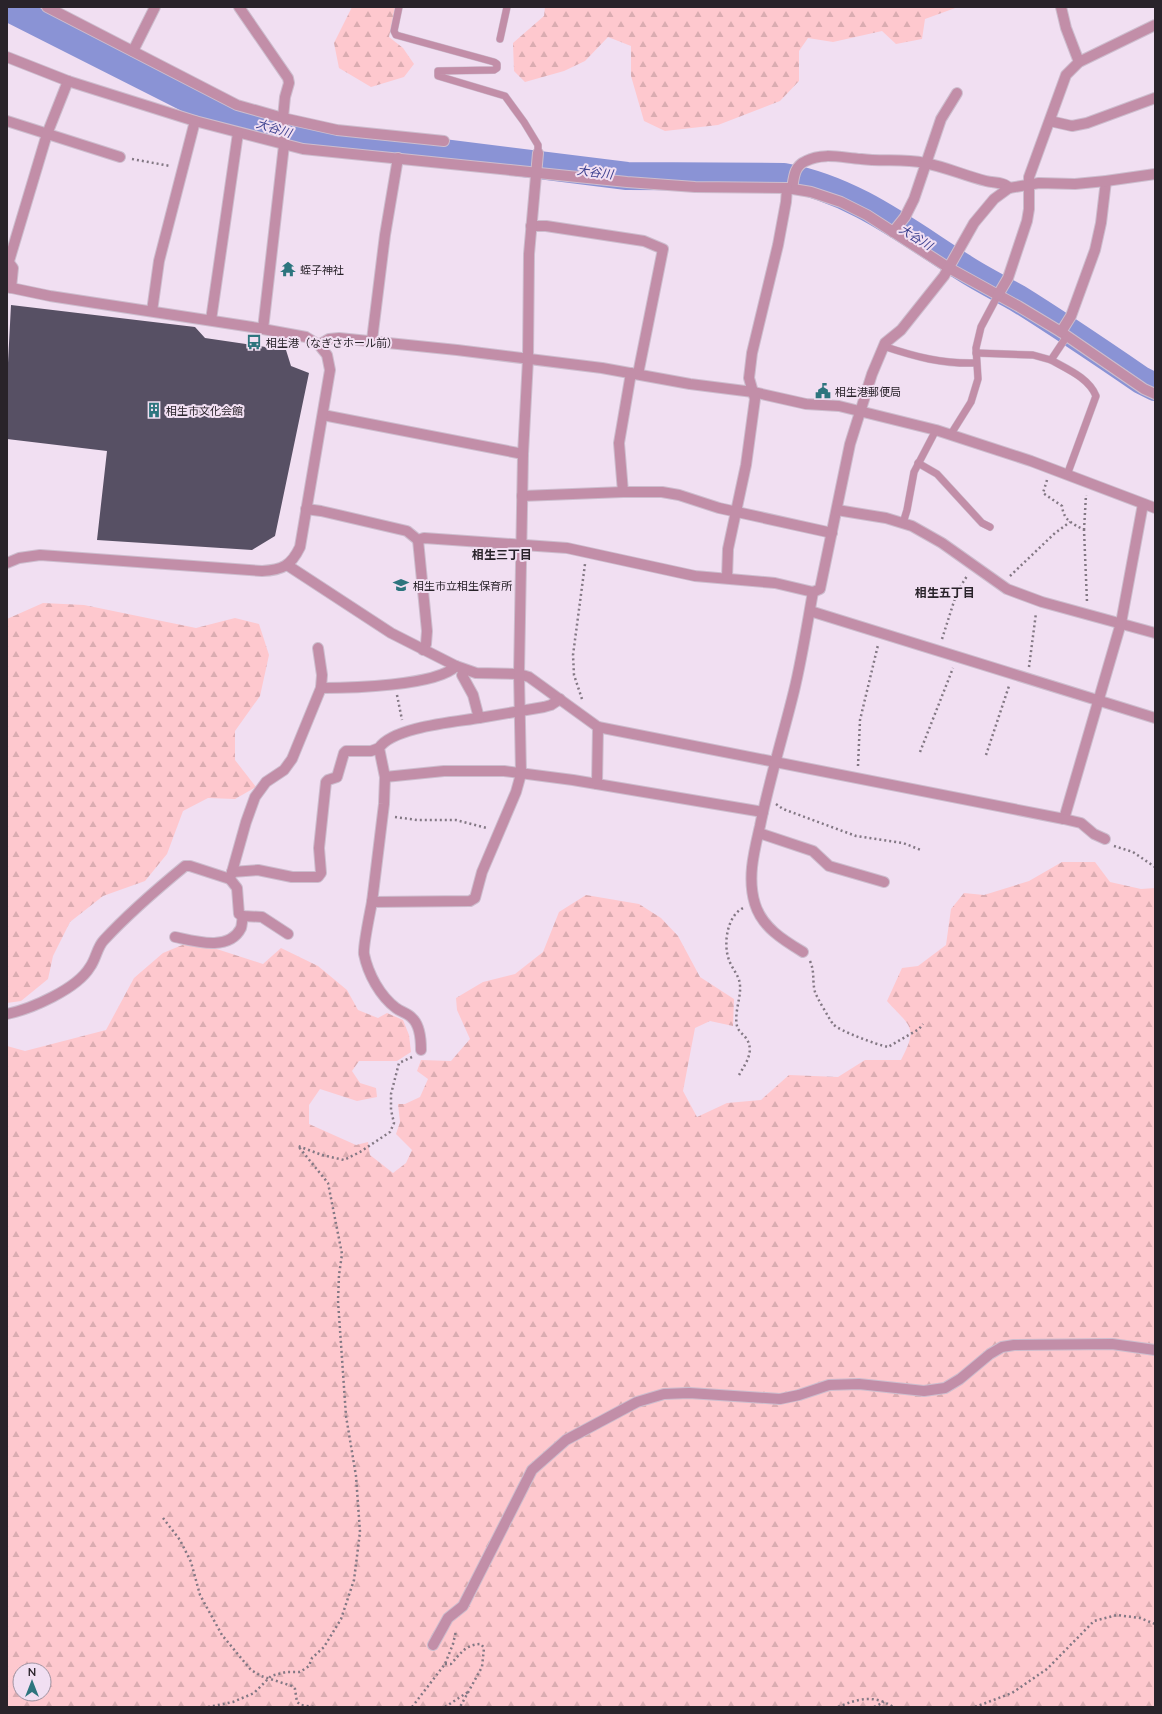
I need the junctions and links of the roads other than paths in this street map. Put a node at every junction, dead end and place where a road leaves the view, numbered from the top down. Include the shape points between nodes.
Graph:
1 (47, 7) edge
2 (156, 7) edge
3 (239, 7) edge
4 (399, 7) edge
5 (507, 7) edge
6 (1062, 7) edge
7 (1155, 25) edge
8 (500, 39) dead end
9 (133, 51) junction
10 (7, 57) edge
11 (1079, 62) junction
12 (68, 81) junction
13 (957, 93) dead end
14 (1155, 98) edge
15 (7, 121) edge
16 (194, 121) junction
17 (284, 121) junction
18 (1050, 121) junction
19 (238, 133) junction
20 (48, 134) junction
21 (444, 141) dead end
22 (284, 142) junction
23 (538, 153) joint
24 (120, 157) road end
25 (398, 158) junction
26 (926, 163) junction
27 (536, 172) junction
28 (1155, 174) edge
29 (1106, 181) junction
30 (1028, 184) junction
31 (790, 187) junction
32 (1009, 188) junction
33 (531, 226) junction
34 (895, 230) junction
35 (8, 260) edge
36 (950, 265) junction
37 (9, 287) edge
38 (999, 293) junction
39 (152, 311) junction
40 (211, 320) junction
41 (263, 329) junction
42 (1064, 333) junction
43 (372, 340) junction
44 (319, 345) junction
45 (883, 346) junction
46 (976, 354) junction
47 (528, 359) junction
48 (1051, 360) junction
49 (976, 363) junction
50 (635, 373) junction
51 (753, 392) junction
52 (1155, 394) edge
53 (859, 412) junction
54 (323, 415) junction
55 (936, 430) junction
56 (951, 434) junction
57 (523, 454) junction
58 (918, 464) junction
59 (1067, 475) junction
60 (623, 492) junction
61 (522, 496) junction
62 (1143, 504) junction
63 (1155, 508) edge
64 (306, 509) junction
65 (837, 510) junction
66 (735, 511) junction
67 (903, 523) junction
68 (990, 527) dead end
69 (832, 532) junction
70 (418, 540) junction
71 (522, 545) junction
72 (7, 563) edge
73 (287, 565) junction
74 (727, 578) junction
75 (813, 592) junction
76 (810, 611) junction
77 (1121, 623) junction
78 (1155, 633) edge
79 (318, 648) dead end
80 (423, 650) junction
81 (460, 668) junction
82 (519, 674) junction
83 (321, 688) junction
84 (560, 699) junction
85 (1098, 700) junction
86 (520, 711) junction
87 (479, 718) junction
88 (1155, 718) edge
89 (598, 727) junction
90 (379, 748) junction
91 (775, 762) junction
92 (521, 774) junction
93 (386, 777) junction
94 (597, 784) junction
95 (763, 812) junction
96 (1064, 819) junction
97 (759, 833) junction
98 (1105, 839) road end
99 (231, 876) junction
100 (884, 882) dead end
101 (372, 902) junction
102 (243, 916) junction
103 (288, 934) dead end
104 (175, 937) dead end
105 (803, 952) road end
106 (7, 1014) edge
107 (421, 1050) road end
108 (1155, 1350) edge
109 (433, 1646) dead end

1 - 9 street
2 - 9 street
3 - 17 street via 288,78
4 - 23 lane via 394,31 396,35 497,64 494,70 438,71 438,76 505,96 538,145
5 - 8 lane
6 - 11 street via 1066,28
7 - 11 street
9 - 17 street via 237,105
10 - 12 street
11 - 18 street via 1066,74
12 - 16 street
12 - 20 street
13 - 26 street via 940,119
14 - 18 street via 1086,123 1072,126
15 - 20 street
16 - 19 street
16 - 39 street via 159,261
17 - 21 street via 337,130
17 - 22 street
18 - 30 street
19 - 22 street
19 - 40 street
20 - 24 street
20 - 35 street
22 - 25 street via 304,149
22 - 41 street
23 - 27 street
25 - 27 street
25 - 43 street
26 - 31 street via 902,159 863,160 819,156 806,161 796,170
26 - 32 street via 1005,184
26 - 34 street via 914,199
27 - 31 street via 695,187
27 - 33 street
28 - 29 street
29 - 30 street
29 - 42 street via 1095,250
30 - 32 street
30 - 38 street via 1027,221 1008,278
31 - 34 street via 841,202
31 - 51 street via 752,353 749,378
32 - 36 street via 994,199 974,223
33 - 47 street
33 - 50 street via 644,241 663,249
34 - 36 street
35 - 37 street via 13,268
36 - 38 street
36 - 45 street via 901,330
37 - 39 street via 50,296
38 - 42 street
38 - 46 lane via 981,327
39 - 40 street
40 - 41 street
41 - 44 street via 306,337
42 - 48 lane
42 - 52 street
43 - 44 street via 329,339
43 - 47 street
44 - 54 street via 327,355 329,363 329,381
45 - 49 lane via 917,357
45 - 53 street
46 - 48 lane via 1033,355
46 - 49 lane
47 - 50 street
47 - 57 street
48 - 59 lane via 1085,380 1096,396
49 - 56 lane via 978,379 971,402
50 - 51 street via 690,384
50 - 60 street via 619,443
51 - 53 street via 806,404 840,406
51 - 66 street via 755,399 746,465
53 - 55 street via 885,416
53 - 65 street
54 - 57 street
54 - 64 street
55 - 56 street
55 - 58 lane
56 - 59 street
57 - 61 street
58 - 67 lane
58 - 68 lane via 937,474 982,523
59 - 62 street
60 - 61 street
60 - 66 street via 662,492
61 - 71 street
62 - 63 street
62 - 77 street
64 - 70 street via 407,531
64 - 73 street via 300,547 295,558
65 - 67 street
65 - 69 street
66 - 69 street
66 - 74 street via 728,549
67 - 77 street via 942,543 1007,589 1042,602
69 - 75 street via 820,589
70 - 71 street via 424,538
70 - 80 street via 427,631
71 - 74 street via 586,551 695,576
71 - 82 street
72 - 73 street via 19,558 40,555 262,571 280,569
73 - 80 street via 391,633
74 - 75 street via 775,583
75 - 76 street
76 - 85 street
76 - 91 street via 794,689
77 - 78 street
77 - 85 street
79 - 83 street
80 - 81 street
81 - 82 street via 476,673
81 - 83 street via 421,681 351,688
81 - 87 street via 473,695
82 - 84 street via 529,677
82 - 86 street
83 - 99 street via 292,758 284,770 266,782 255,798
84 - 86 street via 551,705
84 - 89 street
85 - 88 street
85 - 96 street
86 - 87 street
86 - 92 street
87 - 90 street via 405,732 382,743
89 - 91 street
89 - 94 street
90 - 93 street
90 - 99 street via 371,751 346,751 337,777 326,782 319,848 322,873 318,877 292,877 258,870
91 - 95 street
91 - 96 street
92 - 93 street via 504,771 444,771
92 - 94 street
92 - 101 street via 516,792 482,872 475,898 470,901
93 - 101 street
94 - 95 street
95 - 97 street
96 - 98 street via 1081,823
97 - 100 street via 813,851 829,866
97 - 105 street via 750,878 754,904 761,920 768,928
99 - 102 street via 237,888 238,907
99 - 106 street via 185,866 150,895 102,942 90,967 83,975 55,997
101 - 107 street via 364,952 368,968 386,999 412,1017 421,1038
102 - 103 street via 262,917
102 - 104 street via 241,928 236,935 225,941 211,944
108 - 109 street via 1112,1344 1014,1345 1002,1347 990,1354 960,1380 946,1388 924,1391 858,1384 829,1386 780,1399 689,1393 664,1394 637,1402 566,1440 532,1470 463,1606 448,1618

